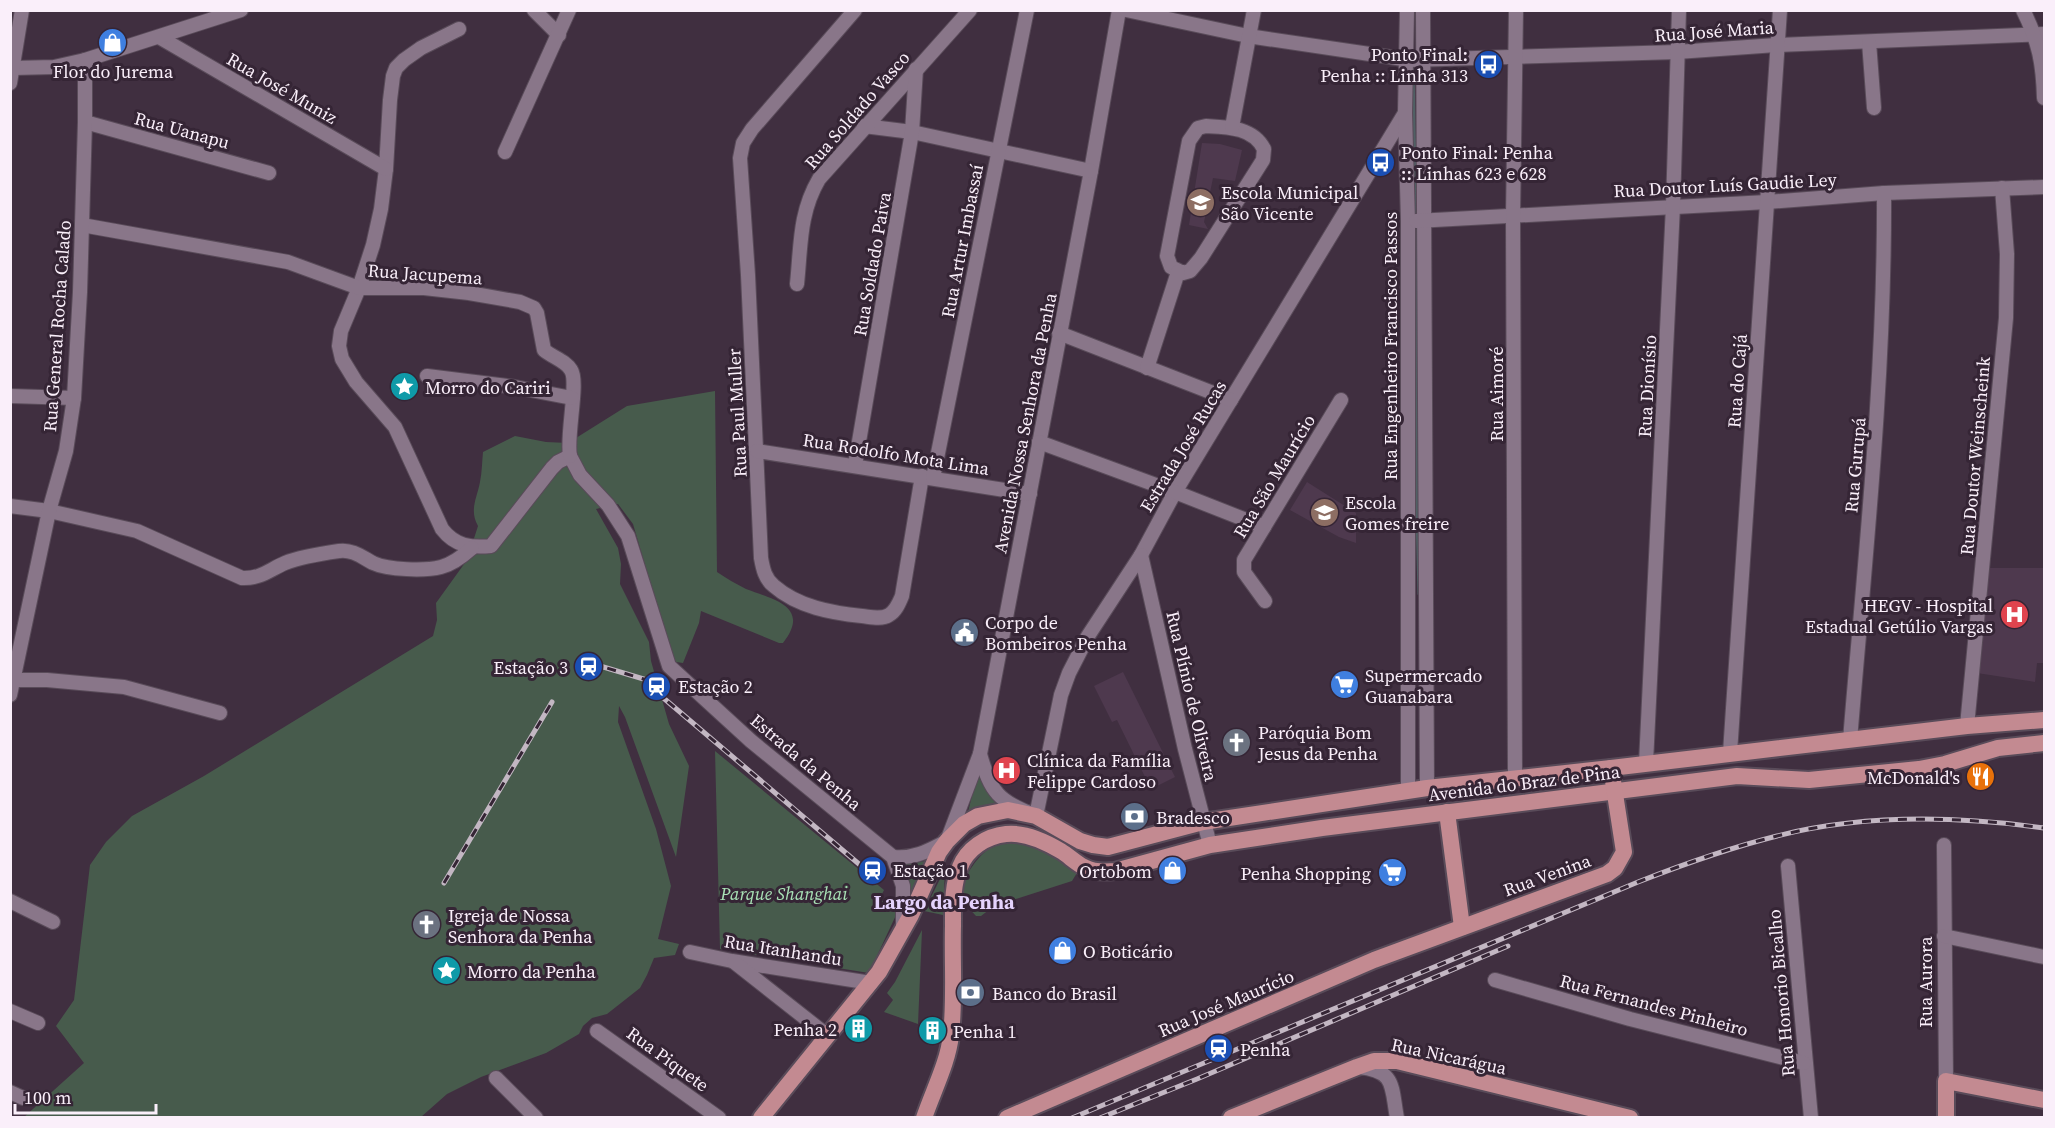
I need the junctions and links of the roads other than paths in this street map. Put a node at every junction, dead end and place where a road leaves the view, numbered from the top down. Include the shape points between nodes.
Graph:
1 (22, 10) edge
2 (534, 10) edge
3 (569, 10) edge
4 (855, 10) edge
5 (970, 10) edge
6 (1028, 10) edge
7 (1119, 10) edge
8 (1126, 10) edge
9 (1254, 10) edge
10 (1407, 10) edge
11 (1423, 10) edge
12 (1516, 10) edge
13 (1679, 10) edge
14 (1780, 10) edge
15 (2023, 10) edge
16 (235, 11) edge
17 (459, 29) dead end
18 (2040, 34) edge
19 (559, 35) junction
20 (1248, 36) junction
21 (159, 37) junction
22 (1869, 42) junction
23 (1776, 45) junction
24 (1677, 52) junction
25 (1516, 58) junction
26 (85, 60) junction
27 (1414, 60) junction
28 (13, 68) junction
29 (916, 69) junction
30 (10, 82) edge
31 (2044, 98) edge
32 (1874, 108) dead end
33 (1405, 113) junction
34 (85, 122) junction
35 (864, 126) junction
36 (1232, 127) junction
37 (912, 132) junction
38 (999, 151) junction
39 (505, 152) dead end
40 (386, 169) junction
41 (1091, 171) junction
42 (269, 173) dead end
43 (2002, 188) junction
44 (2044, 188) edge
45 (1884, 193) junction
46 (1767, 202) junction
47 (1673, 206) junction
48 (1513, 216) junction
49 (1416, 221) junction
50 (82, 225) junction
51 (1178, 272) junction
52 (797, 284) dead end
53 (359, 288) junction
54 (1059, 333) junction
55 (1147, 368) junction
56 (427, 376) dead end
57 (10, 396) edge
58 (74, 398) junction
59 (573, 398) junction
60 (1231, 399) junction
61 (1341, 400) dead end
62 (1039, 442) junction
63 (757, 450) junction
64 (570, 456) junction
65 (855, 465) junction
66 (928, 477) junction
67 (1175, 492) junction
68 (1030, 494) junction
69 (1416, 495) junction
70 (10, 506) edge
71 (49, 511) junction
72 (1264, 527) junction
73 (472, 548) junction
74 (1141, 555) junction
75 (1265, 601) dead end
76 (11, 680) edge
77 (10, 694) edge
78 (220, 713) dead end
79 (2044, 720) edge
80 (1967, 726) junction
81 (1850, 740) junction
82 (2044, 742) edge
83 (1408, 746) junction
84 (1426, 746) junction
85 (1730, 753) junction
86 (980, 754) junction
87 (1646, 763) junction
88 (1611, 768) junction
89 (1515, 778) junction
90 (1427, 788) junction
91 (1408, 790) junction
92 (1614, 792) junction
93 (1447, 812) junction
94 (1036, 816) junction
95 (1203, 822) junction
96 (946, 841) junction
97 (1209, 845) junction
98 (1944, 845) dead end
99 (893, 857) junction
100 (1788, 866) dead end
101 (10, 901) edge
102 (52, 922) dead end
103 (1462, 927) junction
104 (903, 929) junction
105 (1944, 936) junction
106 (690, 952) dead end
107 (2044, 957) edge
108 (732, 961) junction
109 (1495, 980) dead end
110 (871, 984) junction
111 (10, 1011) edge
112 (38, 1023) dead end
113 (597, 1031) dead end
114 (828, 1036) junction
115 (1804, 1063) junction
116 (1357, 1067) junction
117 (496, 1078) dead end
118 (1946, 1081) junction
119 (2044, 1100) edge
120 (1579, 1112) edge
121 (536, 1118) edge
122 (719, 1118) edge
123 (761, 1118) edge
124 (924, 1118) edge
125 (1006, 1118) edge
126 (1231, 1118) edge
127 (1397, 1118) edge
128 (1630, 1118) edge
129 (1810, 1118) edge
130 (1946, 1118) edge

1 - 28 street
2 - 19 street
3 - 19 street
4 - 63 street, Rua Paul Muller via 743,143 740,168
5 - 29 street, Rua Soldado Vasco
6 - 38 street, Rua Artur Imbassaí
7 - 41 street, Avenida Nossa Senhora da Penha
8 - 20 street, Rua José Maria
9 - 20 street
10 - 27 street, Rua Engenheiro Francisco Passos
11 - 27 street, Rua Engenheiro Francisco Passos
12 - 25 street, Rua Aimoré
13 - 24 street, Rua Dionísio
14 - 23 street, Rua do Cajá
15 - 18 street
16 - 21 street
17 - 40 street via 422,48 396,68 391,81
18 - 22 street, Rua José Maria
18 - 31 street
19 - 39 street
20 - 27 street, Rua José Maria
20 - 36 street
21 - 26 street
21 - 40 street, Rua José Muniz
22 - 23 street, Rua José Maria
22 - 32 street
23 - 24 street, Rua José Maria
23 - 46 street, Rua do Cajá
24 - 25 street, Rua José Maria
24 - 47 street, Rua Dionísio
25 - 27 street, Rua José Maria
25 - 48 street, Rua Aimoré
26 - 28 street via 54,67
26 - 34 street, Rua General Rocha Calado
27 - 33 street, Rua Engenheiro Francisco Passos
27 - 49 street, Rua Engenheiro Francisco Passos
28 - 30 street
29 - 35 street, Rua Soldado Vasco
29 - 37 street, Rua Soldado Paiva
33 - 49 street, Rua Engenheiro Francisco Passos
33 - 60 street, Estrada José Rucas
34 - 42 street, Rua Uanapu
34 - 50 street, Rua General Rocha Calado
35 - 37 street
35 - 52 street, Rua Soldado Vasco via 825,170 808,198
36 - 51 street via 1198,128 1189,141 1167,256 1168,264
36 - 51 street via 1259,140 1264,149 1263,160 1201,258 1190,271
37 - 38 street
37 - 65 street, Rua Soldado Paiva
38 - 41 street
38 - 66 street, Rua Artur Imbassaí
40 - 53 street via 373,245
41 - 54 street, Avenida Nossa Senhora da Penha
43 - 44 street, Rua Doutor Luís Gaudie Ley
43 - 45 street, Rua Doutor Luís Gaudie Ley
43 - 80 street, Rua Doutor Weinscheink via 2006,318
45 - 46 street, Rua Doutor Luís Gaudie Ley
45 - 81 street, Rua Gurupá via 1879,394
46 - 47 street, Rua Doutor Luís Gaudie Ley
46 - 85 street, Rua do Cajá
47 - 48 street, Rua Doutor Luís Gaudie Ley
47 - 87 street, Rua Dionísio
48 - 49 street, Rua Doutor Luís Gaudie Ley
48 - 89 street, Rua Aimoré
49 - 69 street, Rua Engenheiro Francisco Passos
50 - 53 street, Rua Jacupema via 288,262
50 - 58 street, Rua General Rocha Calado
51 - 55 street
53 - 59 street, Rua Jacupema via 424,288 520,302 534,308 544,350 572,370
53 - 73 street via 341,331 342,359 356,382 395,427 442,529 453,540
54 - 55 street
54 - 62 street, Avenida Nossa Senhora da Penha
55 - 60 street
56 - 59 street
57 - 58 street
58 - 71 street, Rua General Rocha Calado via 66,451
59 - 64 street, Rua Jacupema
60 - 67 street, Estrada José Rucas
61 - 72 street, Rua São Maurício
62 - 67 street
62 - 68 street, Avenida Nossa Senhora da Penha
63 - 65 street, Rua Rodolfo Mota Lima
63 - 66 street, Rua Paul Muller via 761,558 766,578 784,593 834,613 881,618 896,609
64 - 73 street via 552,468 491,546
64 - 99 street, Estrada da Penha via 580,475 608,505 628,536 669,666 751,741
65 - 66 street, Rua Rodolfo Mota Lima
66 - 68 street, Rua Rodolfo Mota Lima
67 - 72 street
67 - 74 street, Estrada José Rucas
68 - 86 street, Avenida Nossa Senhora da Penha
69 - 83 street, Rua Engenheiro Francisco Passos
69 - 84 street, Rua Engenheiro Francisco Passos
70 - 71 street
71 - 73 street via 137,531 242,578 265,575 285,563 344,550 386,567 441,567 460,559
71 - 76 street, Rua General Rocha Calado
72 - 75 street, Rua São Maurício via 1242,566
74 - 94 street, Estrada José Rucas via 1088,636 1069,673
74 - 95 street, Rua Plínio de Oliveira
76 - 77 street, Rua General Rocha Calado
76 - 78 street via 124,687
79 - 80 main road, Avenida do Braz de Pina
80 - 81 main road, Avenida do Braz de Pina
81 - 85 main road, Avenida do Braz de Pina
82 - 92 main road, Avenida do Braz de Pina via 1998,747 1919,769 1809,780 1737,776
83 - 84 street
83 - 91 street, Rua Engenheiro Francisco Passos
84 - 90 street, Rua Engenheiro Francisco Passos
85 - 87 main road, Avenida do Braz de Pina
86 - 94 street, Avenida Nossa Senhora da Penha via 988,783 1003,800
86 - 96 street
87 - 88 main road, Avenida do Braz de Pina
88 - 89 main road, Avenida do Braz de Pina
88 - 92 main road, Rua Venina
89 - 90 main road, Avenida do Braz de Pina
90 - 91 main road, Avenida do Braz de Pina
91 - 95 main road, Avenida do Braz de Pina
92 - 93 main road, Avenida do Braz de Pina
92 - 103 main road, Rua Venina via 1624,852 1615,868
93 - 97 main road, Avenida do Braz de Pina
93 - 103 main road
94 - 95 main road, Avenida do Braz de Pina via 1080,841 1108,847
94 - 96 main road via 1008,810 978,816
95 - 97 street, Rua Plínio de Oliveira
96 - 99 street via 916,856
96 - 104 main road
97 - 124 main road, Avenida do Braz de Pina via 1105,872 1085,868 1060,850 1029,836 1006,834 971,850 959,868 953,904 951,1034
98 - 105 street, Rua Aurora
99 - 104 street via 903,886
100 - 115 street, Rua Honorio Bicalho
101 - 102 street
103 - 125 main road, Rua José Maurício via 1374,960
104 - 110 main road
105 - 107 street
105 - 118 street, Rua Aurora
106 - 108 street, Rua Itanhandu
108 - 110 street, Rua Itanhandu
108 - 114 street
109 - 115 street, Rua Fernandes Pinheiro
110 - 114 main road
111 - 112 street
113 - 122 street, Rua Piquete
114 - 123 main road
115 - 129 street, Rua Honorio Bicalho
116 - 120 main road, Rua Nicarágua via 1374,1061 1397,1061
116 - 126 main road, Rua Nicarágua
116 - 127 street via 1384,1074 1391,1086
117 - 121 street
118 - 119 main road
118 - 130 main road, Rua Aurora
120 - 128 main road, Rua Nicarágua

